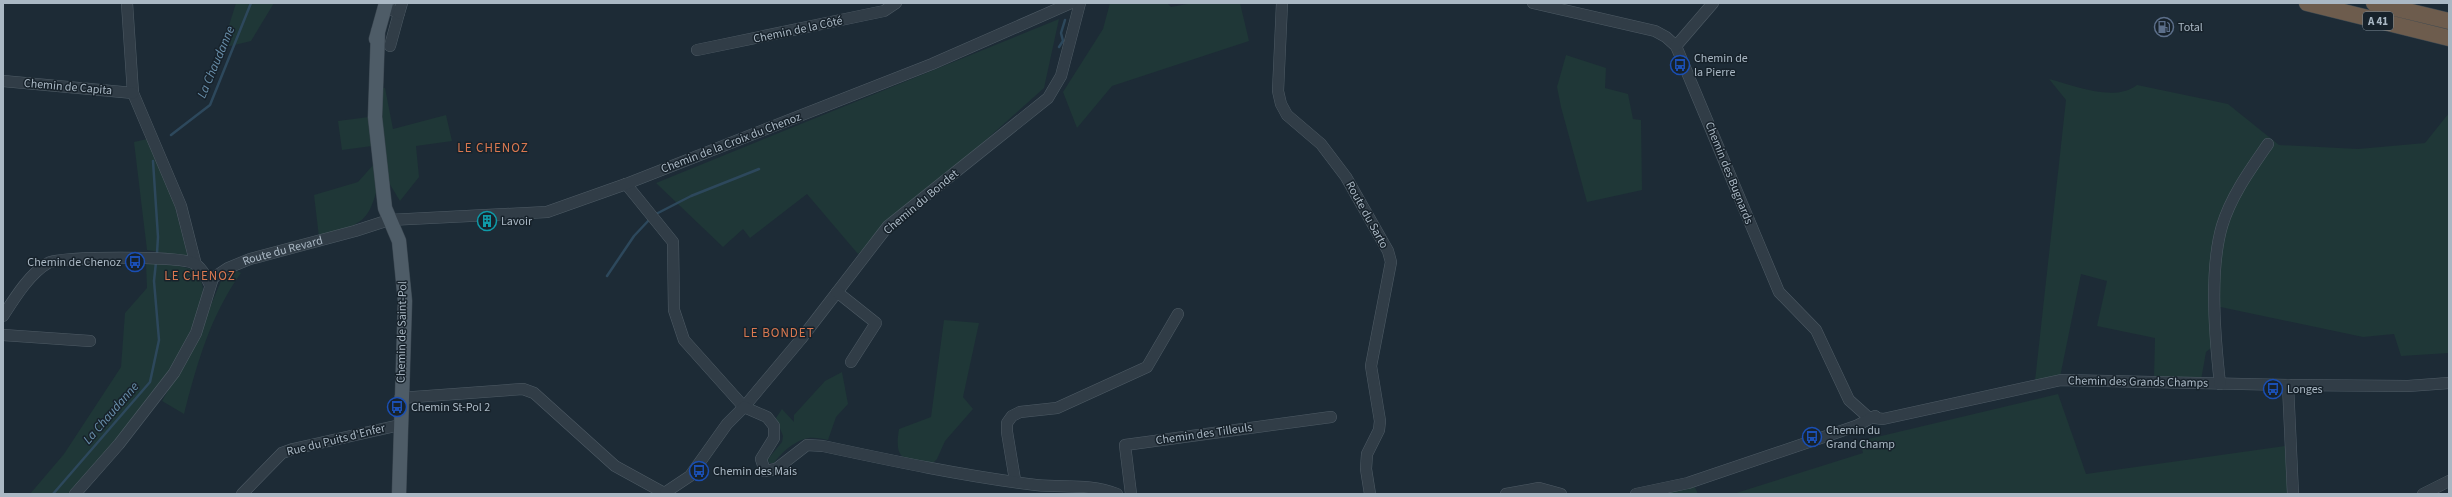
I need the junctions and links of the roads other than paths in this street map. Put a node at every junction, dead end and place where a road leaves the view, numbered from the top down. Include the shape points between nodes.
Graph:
1 (127, 3) edge
2 (896, 3) edge
3 (1072, 3) edge
4 (1078, 3) edge
5 (1282, 3) edge
6 (1533, 3) edge
7 (1713, 3) edge
8 (2307, 3) edge
9 (2374, 3) edge
10 (386, 5) edge
11 (1062, 6) edge
12 (401, 8) edge
13 (1074, 20) junction
14 (2449, 21) edge
15 (2449, 38) edge
16 (390, 46) dead end
17 (1676, 46) junction
18 (697, 50) dead end
19 (3, 81) edge
20 (133, 93) junction
21 (2268, 144) dead end
22 (626, 184) junction
23 (389, 220) junction
24 (197, 264) junction
25 (211, 281) junction
26 (837, 292) junction
27 (1178, 314) dead end
28 (3, 316) edge
29 (3, 334) edge
30 (90, 341) dead end
31 (851, 362) dead end
32 (2449, 383) edge
33 (2220, 384) junction
34 (2288, 385) junction
35 (400, 398) junction
36 (744, 407) junction
37 (1331, 417) dead end
38 (1872, 417) junction
39 (400, 425) junction
40 (1015, 480) junction
41 (2449, 481) edge
42 (667, 493) edge
43 (75, 494) edge
44 (242, 494) edge
45 (399, 494) edge
46 (1117, 494) edge
47 (1131, 494) edge
48 (1370, 494) edge
49 (1506, 494) edge
50 (1561, 494) edge
51 (1636, 494) edge
52 (2293, 494) edge
53 (2423, 494) edge

1 - 20 street
2 - 18 street, Chemin de la Côté via 884,11
3 - 4 street
3 - 11 street, Chemin de la Croix du Chenoz
3 - 13 street, Chemin du Bondet
4 - 13 street, Chemin du Bondet
5 - 48 street, Route du Sarto via 1278,91 1281,104 1287,115 1321,144 1346,177 1388,251 1391,262 1371,366 1380,421 1379,430 1366,461
6 - 17 street, Chemin des Bugnards via 1655,31
7 - 17 street
8 - 15 highway, A 41
9 - 14 highway, A 41
10 - 12 street
10 - 23 main road via 372,56 369,79 385,208
11 - 22 street, Chemin de la Croix du Chenoz via 932,64
12 - 16 street
13 - 26 street, Chemin du Bondet via 1061,76 1048,98 888,226
17 - 38 street, Chemin des Bugnards via 1779,292 1816,330 1844,393
19 - 20 street, Chemin de Capita
20 - 24 street via 181,206
21 - 33 street via 2238,187 2222,226 2214,290
22 - 23 street, Chemin de la Croix du Chenoz via 547,212
22 - 36 street via 673,242 674,310 684,340
23 - 25 street, Route du Revard via 355,232 250,259 228,268
23 - 35 main road, Chemin de Saint-Pol via 399,241 403,275
24 - 25 street
24 - 28 street via 142,257 55,261 40,269
25 - 43 street via 196,333 174,373 119,444
26 - 31 street via 876,323
26 - 36 street, Chemin du Bondet
27 - 40 street via 1147,367 1056,408 1028,410 1012,416 1007,432
29 - 30 street
32 - 34 street, Chemin des Grands Champs via 2408,386
33 - 34 street, Chemin des Grands Champs
33 - 38 street, Chemin des Grands Champs via 2061,380 1886,419
34 - 52 street
35 - 39 main road, Chemin de Saint-Pol
35 - 42 street via 523,389 534,393 615,466
36 - 40 street via 766,417 774,426 774,438 761,459 765,471 776,469 807,445 823,446 920,467
36 - 42 street, Chemin du Bondet via 727,424 690,476
37 - 47 street, Chemin des Tilleuls via 1125,445
38 - 51 street via 1856,426 1688,483
39 - 44 street, Rue du Puits d'Enfer via 282,453
39 - 45 main road, Chemin de Saint-Pol
40 - 46 street via 1036,485 1079,485
41 - 53 street
49 - 50 street via 1539,488

